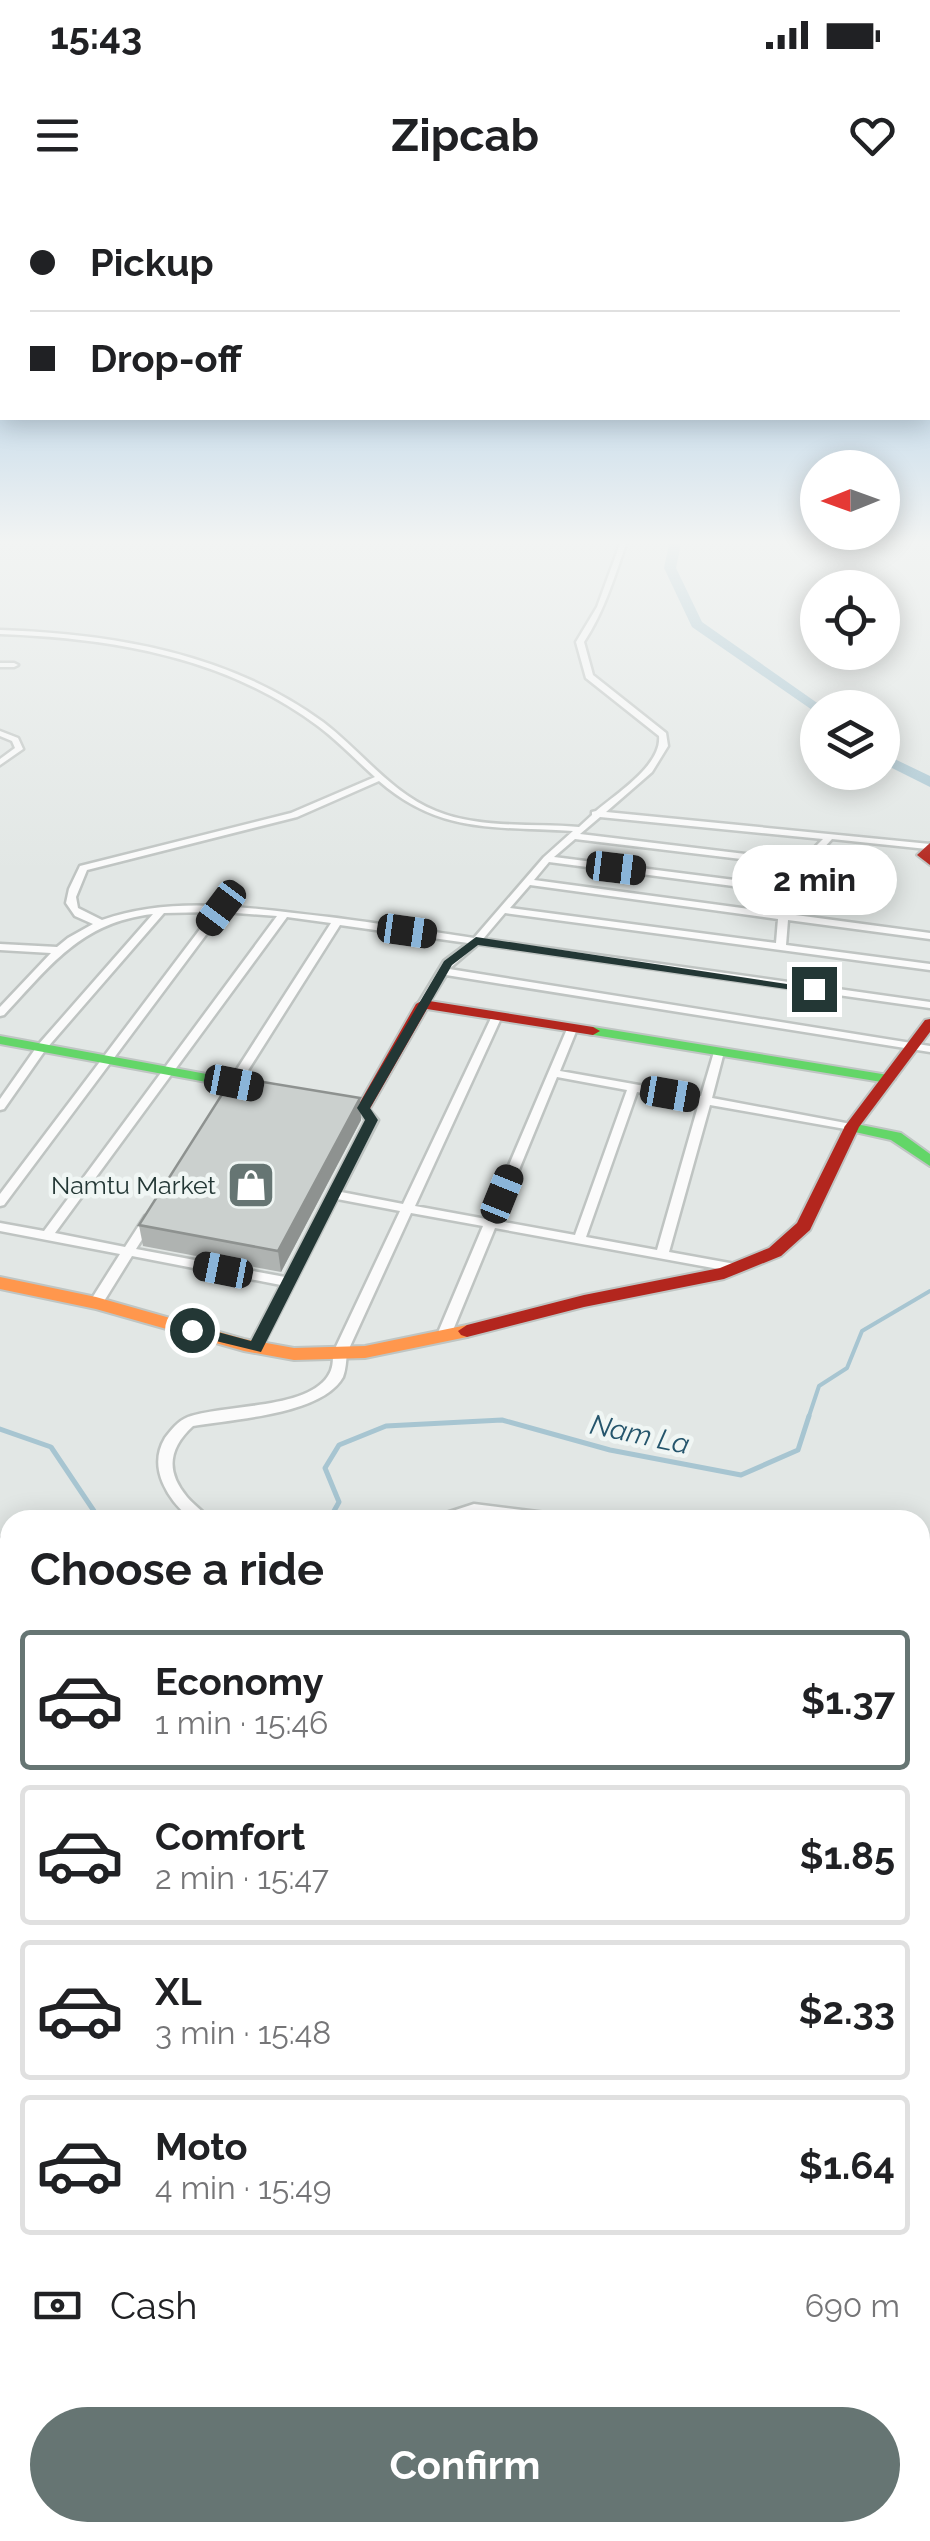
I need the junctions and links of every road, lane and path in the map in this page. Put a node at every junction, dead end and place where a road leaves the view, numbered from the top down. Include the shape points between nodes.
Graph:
1 (176, 653) edge
2 (583, 653) edge
3 (0, 665) edge
4 (14, 665) dead end
5 (0, 733) edge
6 (0, 764) edge
7 (380, 778) junction
8 (594, 814) junction
9 (574, 832) junction
10 (830, 837) junction
11 (929, 855) edge
12 (548, 859) junction
13 (786, 862) junction
14 (528, 882) junction
15 (786, 890) junction
16 (221, 908) junction
17 (505, 910) junction
18 (160, 912) junction
19 (284, 914) junction
20 (785, 916) junction
21 (338, 921) junction
22 (100, 923) junction
23 (930, 936) edge
24 (476, 941) junction
25 (0, 946) edge
26 (781, 948) junction
27 (59, 950) junction
28 (930, 968) edge
29 (443, 971) junction
30 (423, 1004) junction
31 (930, 1005) edge
32 (0, 1013) edge
33 (498, 1016) junction
34 (930, 1023) edge
35 (572, 1029) junction
36 (0, 1040) edge
37 (42, 1047) junction
38 (922, 1048) edge
39 (719, 1052) junction
40 (106, 1060) junction
41 (168, 1071) junction
42 (552, 1073) junction
43 (888, 1079) junction
44 (234, 1083) junction
45 (633, 1088) junction
46 (271, 1090) edge
47 (224, 1100) edge
48 (326, 1101) edge
49 (706, 1101) junction
50 (0, 1106) edge
51 (363, 1108) junction
52 (851, 1128) junction
53 (930, 1161) edge
54 (334, 1195) junction
55 (160, 1201) edge
56 (0, 1202) edge
57 (408, 1209) junction
58 (490, 1224) junction
59 (0, 1227) edge
60 (47, 1236) junction
61 (579, 1240) junction
62 (128, 1251) junction
63 (662, 1255) junction
64 (735, 1268) junction
65 (286, 1282) junction
66 (0, 1283) edge
67 (96, 1303) junction
68 (444, 1334) junction
69 (255, 1348) junction
70 (340, 1353) junction
71 (193, 1510) edge

1 - 7 street via 285,702
2 - 8 street via 588,676 663,735 664,746 649,770
3 - 4 street
5 - 6 street via 20,749
7 - 9 street via 420,807 459,821
7 - 22 street via 294,815 83,868 71,909
8 - 9 street
8 - 10 street
9 - 12 street
9 - 13 street
10 - 11 street
10 - 13 street via 806,862
12 - 14 street
12 - 15 street
13 - 15 street
14 - 17 street
14 - 20 street
15 - 20 street
16 - 18 street
16 - 19 street
16 - 40 street
17 - 24 street
17 - 26 street
18 - 22 street
18 - 37 street
19 - 21 street
19 - 41 street
20 - 23 street
20 - 26 street
21 - 24 street
21 - 44 street
22 - 27 street
24 - 29 street
24 - 31 street
25 - 27 street
26 - 28 street
27 - 32 street
29 - 30 street
29 - 38 street
30 - 33 main road
30 - 51 main road
33 - 35 main road
33 - 57 street
34 - 38 main road
35 - 39 main road
35 - 42 street
36 - 37 main road
37 - 40 main road
37 - 50 street
38 - 43 main road
39 - 43 main road
39 - 49 street
40 - 41 main road
40 - 56 street
41 - 44 main road
41 - 60 street
42 - 45 street
42 - 58 street
43 - 52 main road
44 - 46 main road
44 - 47 street
45 - 49 street
45 - 61 street
48 - 51 main road
49 - 52 street
49 - 63 street
51 - 54 street via 372,1120
52 - 53 main road via 896,1136
52 - 64 main road via 831,1180 792,1240
54 - 57 street
54 - 65 street
55 - 62 street
57 - 58 street
57 - 70 street
58 - 61 street
58 - 68 street
59 - 60 street
60 - 62 street
61 - 63 street
62 - 65 street
62 - 67 street
63 - 64 street
64 - 68 main road
65 - 69 street
66 - 67 main road
67 - 69 main road
68 - 70 main road
69 - 70 main road
70 - 71 street via 328,1387 176,1430 162,1460

